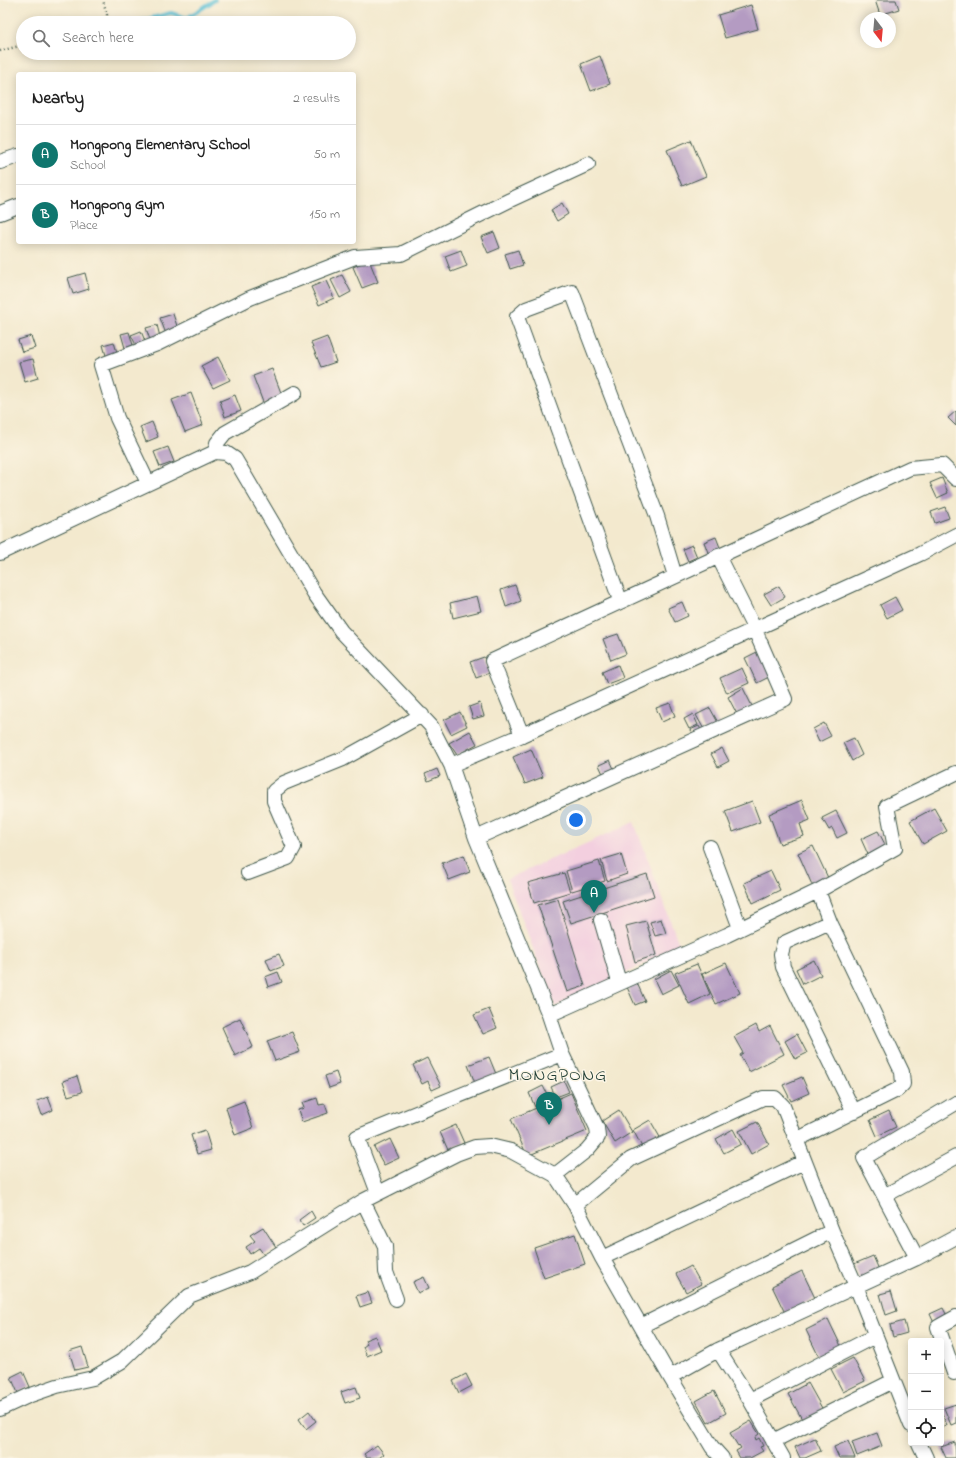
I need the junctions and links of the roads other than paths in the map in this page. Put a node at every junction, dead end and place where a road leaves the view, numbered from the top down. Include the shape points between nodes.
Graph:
1 (16, 157) edge
2 (0, 162) edge
3 (588, 164) dead end
4 (16, 207) edge
5 (0, 213) edge
6 (295, 394) dead end
7 (215, 452) junction
8 (956, 479) edge
9 (148, 483) junction
10 (956, 536) edge
11 (0, 553) edge
12 (718, 556) junction
13 (675, 576) junction
14 (620, 600) junction
15 (754, 628) junction
16 (422, 715) junction
17 (522, 735) junction
18 (451, 765) junction
19 (956, 773) edge
20 (476, 838) junction
21 (710, 848) dead end
22 (248, 873) dead end
23 (818, 891) junction
24 (601, 920) dead end
25 (830, 922) junction
26 (740, 928) junction
27 (619, 982) junction
28 (549, 1015) junction
29 (562, 1054) junction
30 (956, 1103) edge
31 (854, 1112) junction
32 (796, 1140) junction
33 (956, 1157) edge
34 (804, 1162) junction
35 (555, 1175) junction
36 (378, 1193) junction
37 (884, 1196) junction
38 (363, 1201) junction
39 (575, 1205) junction
40 (832, 1231) junction
41 (956, 1237) edge
42 (602, 1258) junction
43 (917, 1258) junction
44 (856, 1286) junction
45 (396, 1299) dead end
46 (956, 1317) edge
47 (641, 1326) junction
48 (875, 1336) junction
49 (718, 1350) junction
50 (956, 1372) edge
51 (670, 1377) junction
52 (893, 1381) junction
53 (750, 1400) junction
54 (0, 1409) edge
55 (908, 1418) edge
56 (773, 1441) junction
57 (920, 1446) edge
58 (722, 1458) edge
59 (783, 1458) edge
60 (926, 1458) edge

1 - 2 street
3 - 9 street via 401,254 355,257 250,298 158,344 102,365 117,418
4 - 5 street
6 - 7 street via 224,433 217,442
7 - 9 street
7 - 16 street via 226,453 235,459 314,593 341,631
8 - 12 street via 942,465 910,468
9 - 11 street
10 - 15 street
12 - 13 street
12 - 15 street
13 - 14 street
13 - 14 street via 658,516 572,292 526,309 517,317
14 - 17 street via 492,661
15 - 17 street
15 - 20 street via 785,699
16 - 18 street via 431,726
16 - 22 street via 343,759 284,783 274,791 274,801 294,847 288,858
17 - 18 street
18 - 20 street
19 - 23 street via 887,806 895,848
20 - 28 street
21 - 26 street
23 - 25 street
23 - 26 street
24 - 27 street
25 - 31 street via 902,1072 903,1084 897,1090
25 - 31 street via 784,943 781,954 783,967
26 - 27 street
27 - 28 street
28 - 29 street
29 - 35 street via 597,1128 598,1137 587,1150
29 - 36 street via 357,1137
30 - 37 street via 864,1158
31 - 32 street
32 - 34 street
32 - 39 street via 783,1106 775,1098 763,1098 631,1159
33 - 37 street
34 - 40 street
34 - 42 street
35 - 36 street via 511,1151 490,1146 475,1147
35 - 39 street
36 - 38 street
37 - 43 street
38 - 45 street via 385,1246 386,1272
38 - 54 street via 250,1272 189,1296 122,1361 111,1368 93,1378 57,1386
39 - 42 street
40 - 44 street
40 - 47 street
41 - 43 street
42 - 47 street
43 - 44 street
44 - 48 street
44 - 49 street
46 - 50 street via 938,1326 954,1373
47 - 51 street
48 - 52 street
48 - 53 street
49 - 51 street
49 - 53 street
51 - 58 street via 712,1447
52 - 55 street
52 - 56 street
53 - 56 street
56 - 59 street
57 - 60 street

